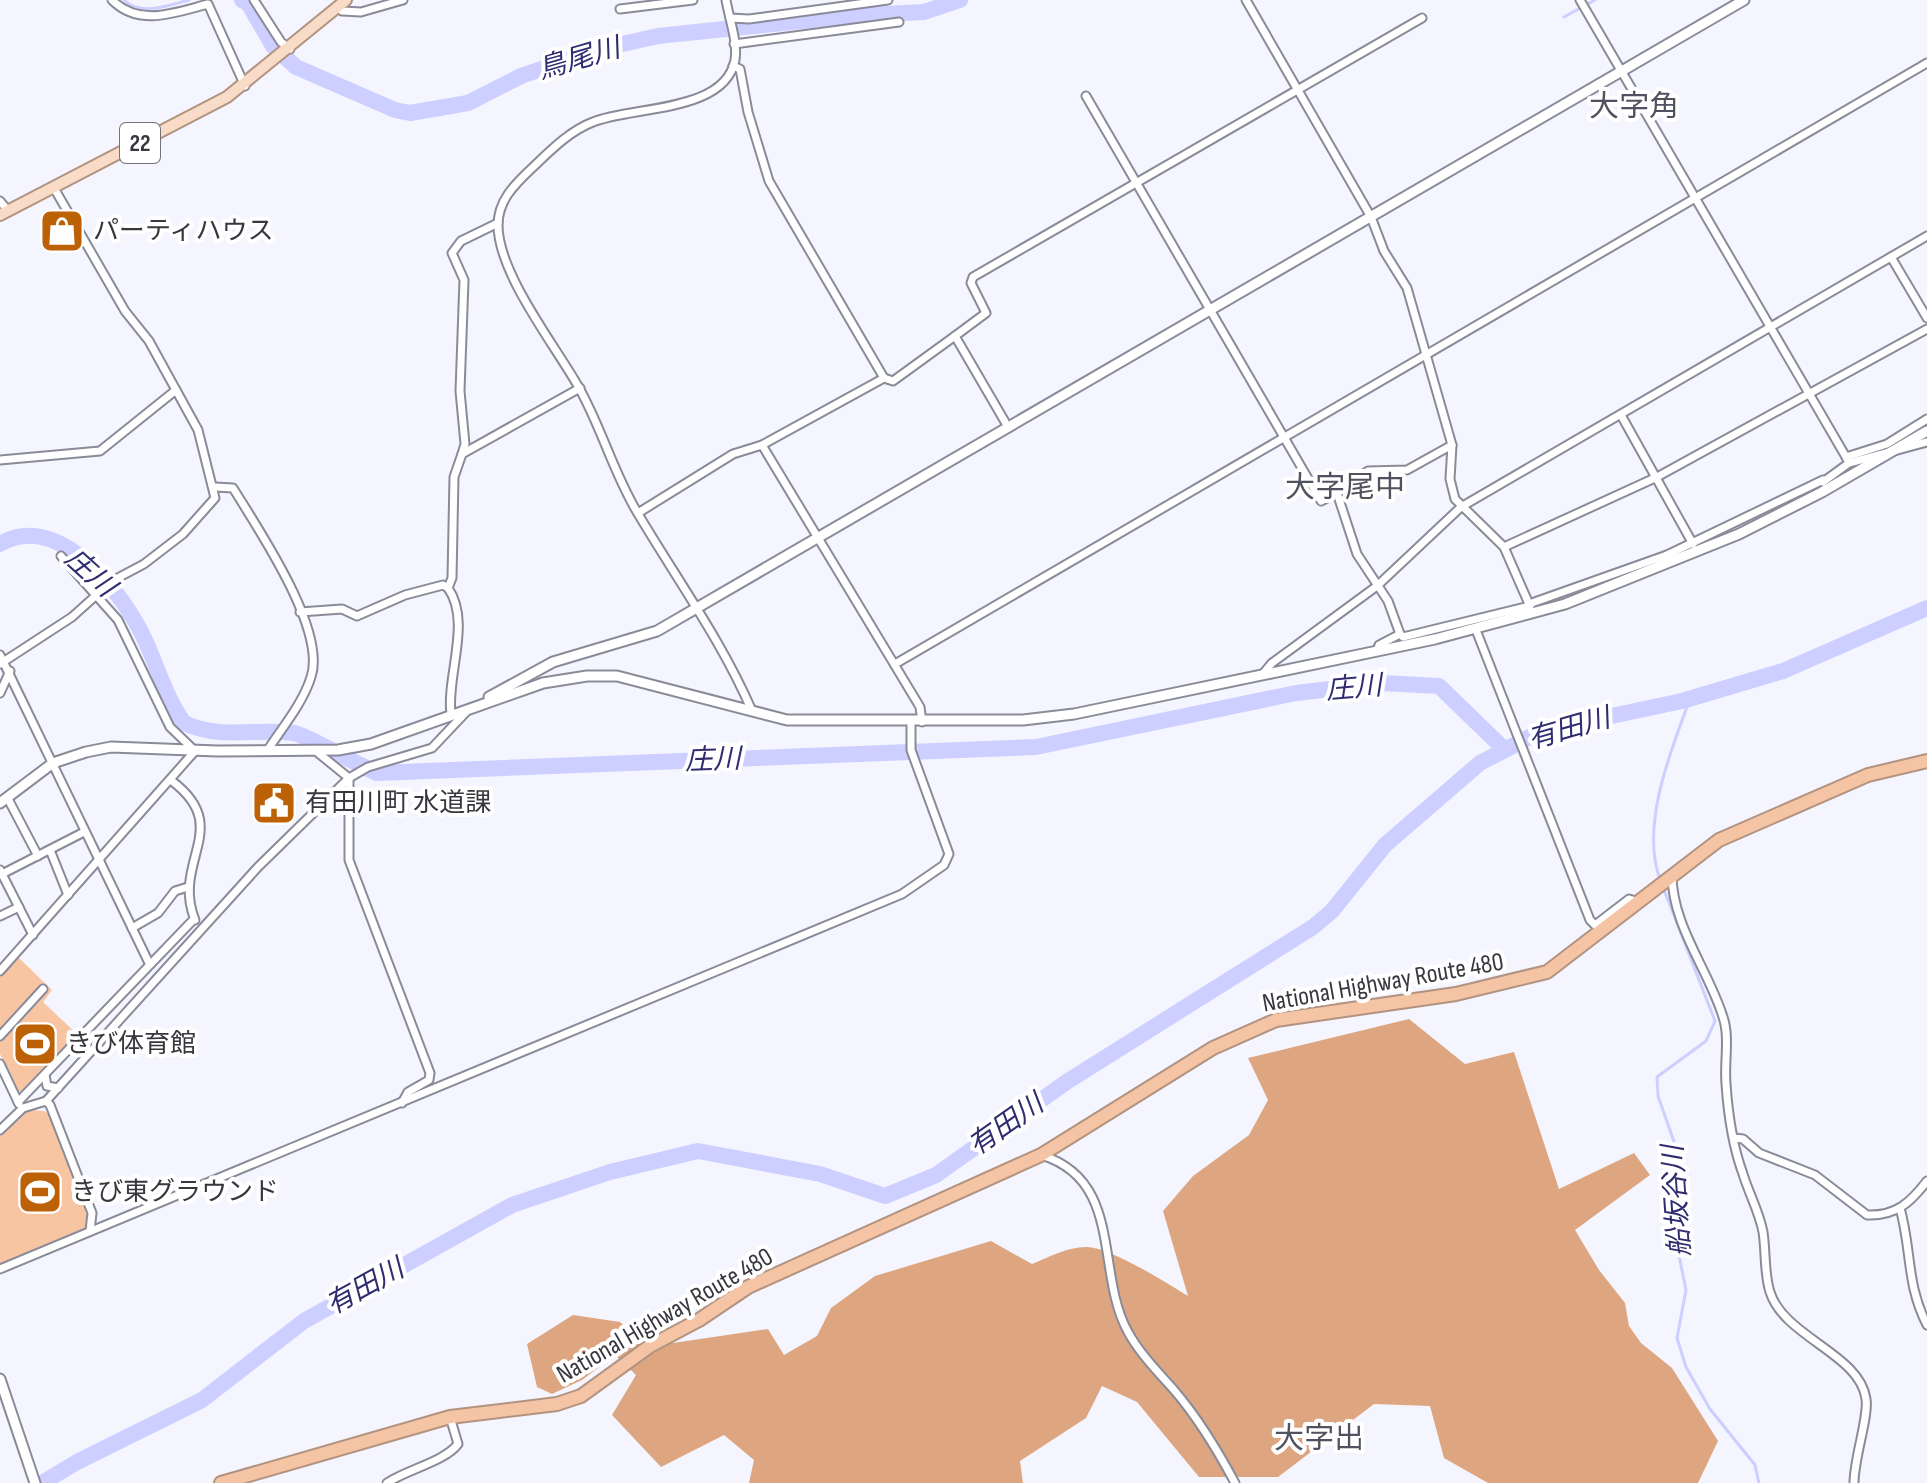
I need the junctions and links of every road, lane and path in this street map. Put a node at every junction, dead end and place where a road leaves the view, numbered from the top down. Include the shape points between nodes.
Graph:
1 (112, 0) edge
2 (254, 0) edge
3 (403, 0) edge
4 (693, 0) edge
5 (726, 0) edge
6 (809, 0) edge
7 (888, 0) edge
8 (1246, 0) edge
9 (1580, 0) edge
10 (1744, 0) edge
11 (342, 3) edge
12 (620, 9) dead end
13 (810, 11) junction
14 (1422, 18) dead end
15 (730, 20) junction
16 (899, 22) dead end
17 (733, 42) junction
18 (289, 49) junction
19 (1927, 63) edge
20 (733, 66) junction
21 (1620, 71) junction
22 (245, 86) junction
23 (1298, 90) junction
24 (1086, 96) dead end
25 (1137, 184) junction
26 (54, 188) junction
27 (1694, 198) junction
28 (0, 201) edge
29 (4, 213) edge
30 (1371, 217) junction
31 (498, 223) junction
32 (1927, 236) edge
33 (1891, 257) junction
34 (1210, 310) junction
35 (1927, 318) edge
36 (1769, 327) junction
37 (1927, 329) edge
38 (955, 336) junction
39 (1424, 357) junction
40 (884, 378) junction
41 (580, 388) junction
42 (176, 390) junction
43 (1809, 396) junction
44 (1621, 415) junction
45 (1927, 419) edge
46 (1008, 427) junction
47 (1927, 431) edge
48 (1284, 437) junction
49 (1927, 442) edge
50 (762, 445) junction
51 (1452, 445) junction
52 (462, 454) junction
53 (1890, 454) junction
54 (0, 460) edge
55 (1847, 460) junction
56 (1657, 477) junction
57 (1823, 480) junction
58 (215, 487) junction
59 (1822, 492) junction
60 (1337, 493) junction
61 (1461, 507) junction
62 (638, 513) junction
63 (819, 537) junction
64 (1693, 544) junction
65 (1504, 547) junction
66 (61, 556) dead end
67 (1668, 560) junction
68 (1377, 586) junction
69 (448, 588) junction
70 (97, 592) junction
71 (1529, 604) junction
72 (1565, 604) junction
73 (697, 608) junction
74 (300, 612) junction
75 (1477, 633) junction
76 (1400, 634) junction
77 (1377, 651) junction
78 (2, 660) edge
79 (553, 662) junction
80 (895, 664) junction
81 (10, 671) junction
82 (1261, 677) junction
83 (558, 681) junction
84 (0, 693) edge
85 (472, 706) junction
86 (753, 713) junction
87 (451, 714) junction
88 (911, 722) junction
89 (922, 722) junction
90 (195, 751) junction
91 (267, 751) junction
92 (317, 752) junction
93 (1927, 761) edge
94 (53, 763) junction
95 (349, 778) junction
96 (172, 781) junction
97 (3, 800) edge
98 (84, 832) junction
99 (50, 850) junction
100 (38, 856) junction
101 (98, 862) junction
102 (1, 872) edge
103 (1672, 874) junction
104 (188, 887) junction
105 (68, 895) junction
106 (1638, 902) junction
107 (19, 907) junction
108 (0, 916) edge
109 (194, 919) junction
110 (202, 927) junction
111 (132, 928) junction
112 (33, 935) junction
113 (149, 963) junction
114 (0, 971) edge
115 (43, 989) dead end
116 (0, 1036) edge
117 (0, 1064) edge
118 (45, 1075) junction
119 (58, 1088) junction
120 (46, 1101) junction
121 (402, 1103) junction
122 (21, 1105) junction
123 (0, 1130) edge
124 (1734, 1138) junction
125 (1041, 1155) junction
126 (1927, 1181) edge
127 (1900, 1208) junction
128 (90, 1231) junction
129 (0, 1269) edge
130 (1927, 1325) edge
131 (0, 1379) edge
132 (450, 1417) junction
133 (35, 1483) edge
134 (221, 1483) edge
135 (387, 1483) edge
136 (1235, 1483) edge
137 (1854, 1483) edge

1 - 22 street via 143,17 208,4
2 - 18 street
3 - 11 street via 361,12 342,11
4 - 12 street
5 - 15 street
6 - 13 street
7 - 13 street
8 - 23 street
9 - 21 street
10 - 21 street
11 - 18 main road, 22
13 - 15 street
14 - 23 street
15 - 17 street
16 - 17 street
17 - 20 street
18 - 22 main road, 22
19 - 27 street
20 - 31 street via 703,97 604,118 571,134 515,185
20 - 40 street via 740,69 769,181
21 - 27 street
21 - 30 street
22 - 26 main road, 22
23 - 25 street
23 - 30 street
24 - 25 street
25 - 34 street
25 - 38 street via 973,277 986,313
26 - 29 main road, 22
26 - 42 street
27 - 36 street
27 - 39 street
28 - 29 street
30 - 34 street
30 - 39 street via 1407,288
31 - 41 street via 500,244 525,300
31 - 52 street via 461,241 452,253 464,280
32 - 33 street
33 - 35 street
33 - 36 street
34 - 46 street
34 - 48 street
36 - 43 street
36 - 44 street
37 - 43 street
38 - 40 street via 893,381
38 - 46 street
39 - 48 street
39 - 51 street
40 - 50 street
41 - 52 street
41 - 62 street
42 - 54 street via 100,451
42 - 58 street via 198,430
43 - 55 street
43 - 56 street
44 - 56 street
44 - 61 street
45 - 55 street via 1887,444
46 - 63 street
47 - 53 street
48 - 60 street via 1321,501
48 - 80 street
49 - 53 street
50 - 62 street via 733,454
50 - 63 street
51 - 60 street via 1407,470 1368,471
51 - 61 street via 1450,479
52 - 69 street via 454,477
53 - 55 street
53 - 59 street
55 - 57 street
56 - 64 street
56 - 65 street
57 - 59 street
57 - 64 street
58 - 70 street via 215,498 183,534
58 - 74 street via 233,488
59 - 67 street
60 - 68 street via 1357,554
61 - 65 street
61 - 68 street
62 - 73 street
63 - 73 street
63 - 80 street
64 - 67 street
65 - 71 street
66 - 70 street
67 - 71 street
67 - 72 street
68 - 76 street
68 - 82 street via 1272,663
69 - 74 street via 405,595 357,616 342,609
69 - 87 street via 457,624 448,692
70 - 78 street via 72,617
70 - 90 street via 130,639 170,727
71 - 72 street
71 - 76 street via 1426,634
72 - 75 street
73 - 79 street via 657,631
73 - 86 street
74 - 91 street via 312,642 311,679
75 - 77 street
75 - 106 street via 1590,920 1595,925 1629,899
76 - 77 street
77 - 82 street
78 - 81 street
79 - 83 street via 546,675
79 - 85 street
80 - 89 street via 920,707
81 - 84 street
81 - 94 street
82 - 89 street via 1074,714
83 - 85 street
83 - 86 street via 617,676
85 - 87 street
85 - 95 street via 432,748
86 - 88 street via 827,723
87 - 92 street via 371,744
88 - 89 street
88 - 121 street via 911,750 949,854 944,865 902,894
90 - 91 street
90 - 94 street via 111,747
90 - 96 street
91 - 92 street
92 - 95 street
93 - 103 highway, National Highway Route 480 via 1868,775 1745,828
94 - 97 street
94 - 98 street
95 - 110 street
95 - 121 street via 349,860 430,1073 429,1080 408,1092
96 - 101 street
96 - 104 street via 189,795 201,818
97 - 100 street
98 - 99 street
98 - 101 street
99 - 100 street
99 - 105 street
100 - 102 street
101 - 105 street
101 - 111 street
102 - 107 street
103 - 106 highway, National Highway Route 480
103 - 124 street via 1684,928 1725,1020
104 - 109 street
104 - 111 street via 175,891 158,913
105 - 112 street
106 - 125 highway, National Highway Route 480 via 1547,972 1432,998 1276,1020 1249,1031 1123,1101
107 - 108 street
107 - 112 street
109 - 110 street
109 - 113 street
110 - 119 street
111 - 113 street
112 - 114 street
113 - 118 street
115 - 116 street
117 - 122 street
118 - 119 street via 47,1086
118 - 122 street
119 - 120 street
120 - 122 street
120 - 128 street via 92,1213
121 - 128 street
122 - 123 street
124 - 127 street via 1815,1175 1867,1215
124 - 137 street via 1756,1207 1770,1292 1779,1310 1852,1371 1863,1389 1867,1402
125 - 132 highway, National Highway Route 480 via 748,1287 650,1346 581,1396 557,1404
125 - 136 street via 1063,1162 1101,1212 1128,1332 1211,1441
126 - 127 street
127 - 130 street via 1909,1237 1911,1287
128 - 129 street
131 - 133 street
132 - 134 highway, National Highway Route 480
132 - 135 street via 458,1444 450,1454

